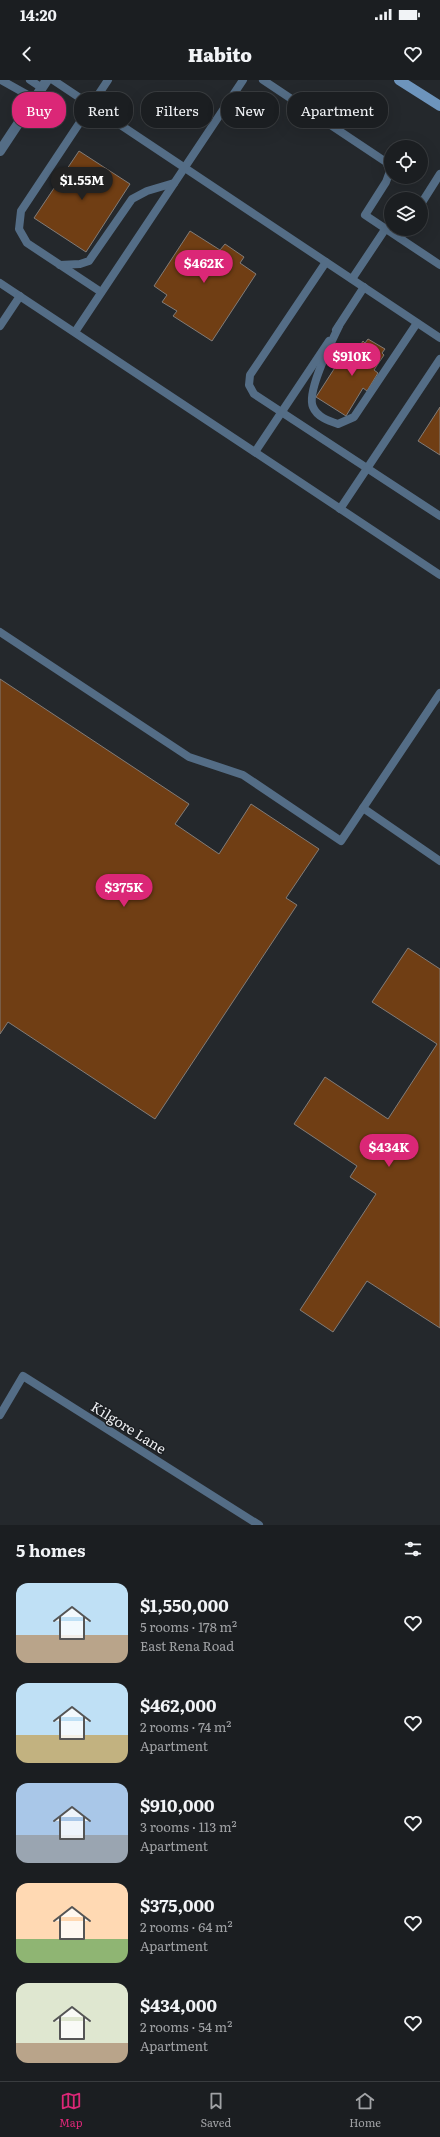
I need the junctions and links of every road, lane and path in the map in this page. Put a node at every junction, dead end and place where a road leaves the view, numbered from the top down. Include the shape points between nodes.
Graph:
1 (1, 80) edge
2 (30, 80) edge
3 (53, 80) edge
4 (108, 80) edge
5 (243, 80) edge
6 (264, 80) edge
7 (399, 80) edge
8 (45, 84) edge
9 (22, 92) edge
10 (100, 92) edge
11 (74, 94) edge
12 (440, 106) edge
13 (15, 128) edge
14 (76, 128) edge
15 (125, 128) edge
16 (0, 151) edge
17 (185, 168) junction
18 (440, 174) edge
19 (174, 183) junction
20 (428, 193) edge
21 (384, 227) edge
22 (384, 231) edge
23 (397, 236) edge
24 (400, 238) joint
25 (326, 262) junction
26 (60, 265) junction
27 (440, 265) edge
28 (352, 279) junction
29 (0, 283) edge
30 (364, 288) junction
31 (101, 292) junction
32 (20, 296) junction
33 (417, 322) junction
34 (0, 326) edge
35 (339, 326) junction
36 (75, 332) junction
37 (440, 338) edge
38 (440, 359) edge
39 (281, 413) junction
40 (255, 452) junction
41 (367, 468) junction
42 (340, 509) junction
43 (440, 516) edge
44 (440, 575) edge
45 (0, 632) edge
46 (440, 693) edge
47 (363, 808) junction
48 (440, 861) edge
49 (0, 1415) edge
50 (259, 1525) edge

1 - 9 lane
2 - 8 lane
3 - 11 lane
4 - 10 lane
5 - 17 lane
6 - 21 lane via 386,162 390,171 386,182 365,215
7 - 12 main road
13 - 16 street
14 - 26 lane via 21,211 19,229 27,243
15 - 17 lane
17 - 19 lane
17 - 25 lane
18 - 20 lane
19 - 26 lane via 147,191 132,199 89,261
19 - 31 lane
22 - 28 lane
23 - 24 lane
24 - 27 lane
25 - 28 lane
25 - 39 lane via 250,375 249,385 254,394
26 - 31 lane
28 - 30 lane
29 - 32 lane
30 - 33 lane
30 - 35 lane
31 - 36 lane
32 - 34 lane
32 - 36 lane
33 - 35 lane via 354,417 338,424 324,419 313,407 312,391
33 - 37 lane
35 - 39 lane
36 - 40 lane
38 - 41 lane
39 - 40 lane
39 - 41 lane
40 - 42 lane
41 - 42 lane
41 - 43 lane
42 - 44 lane
45 - 47 lane via 189,757 243,774 341,841
46 - 47 lane
47 - 48 lane
49 - 50 lane, Kilgore Lane via 23,1376

